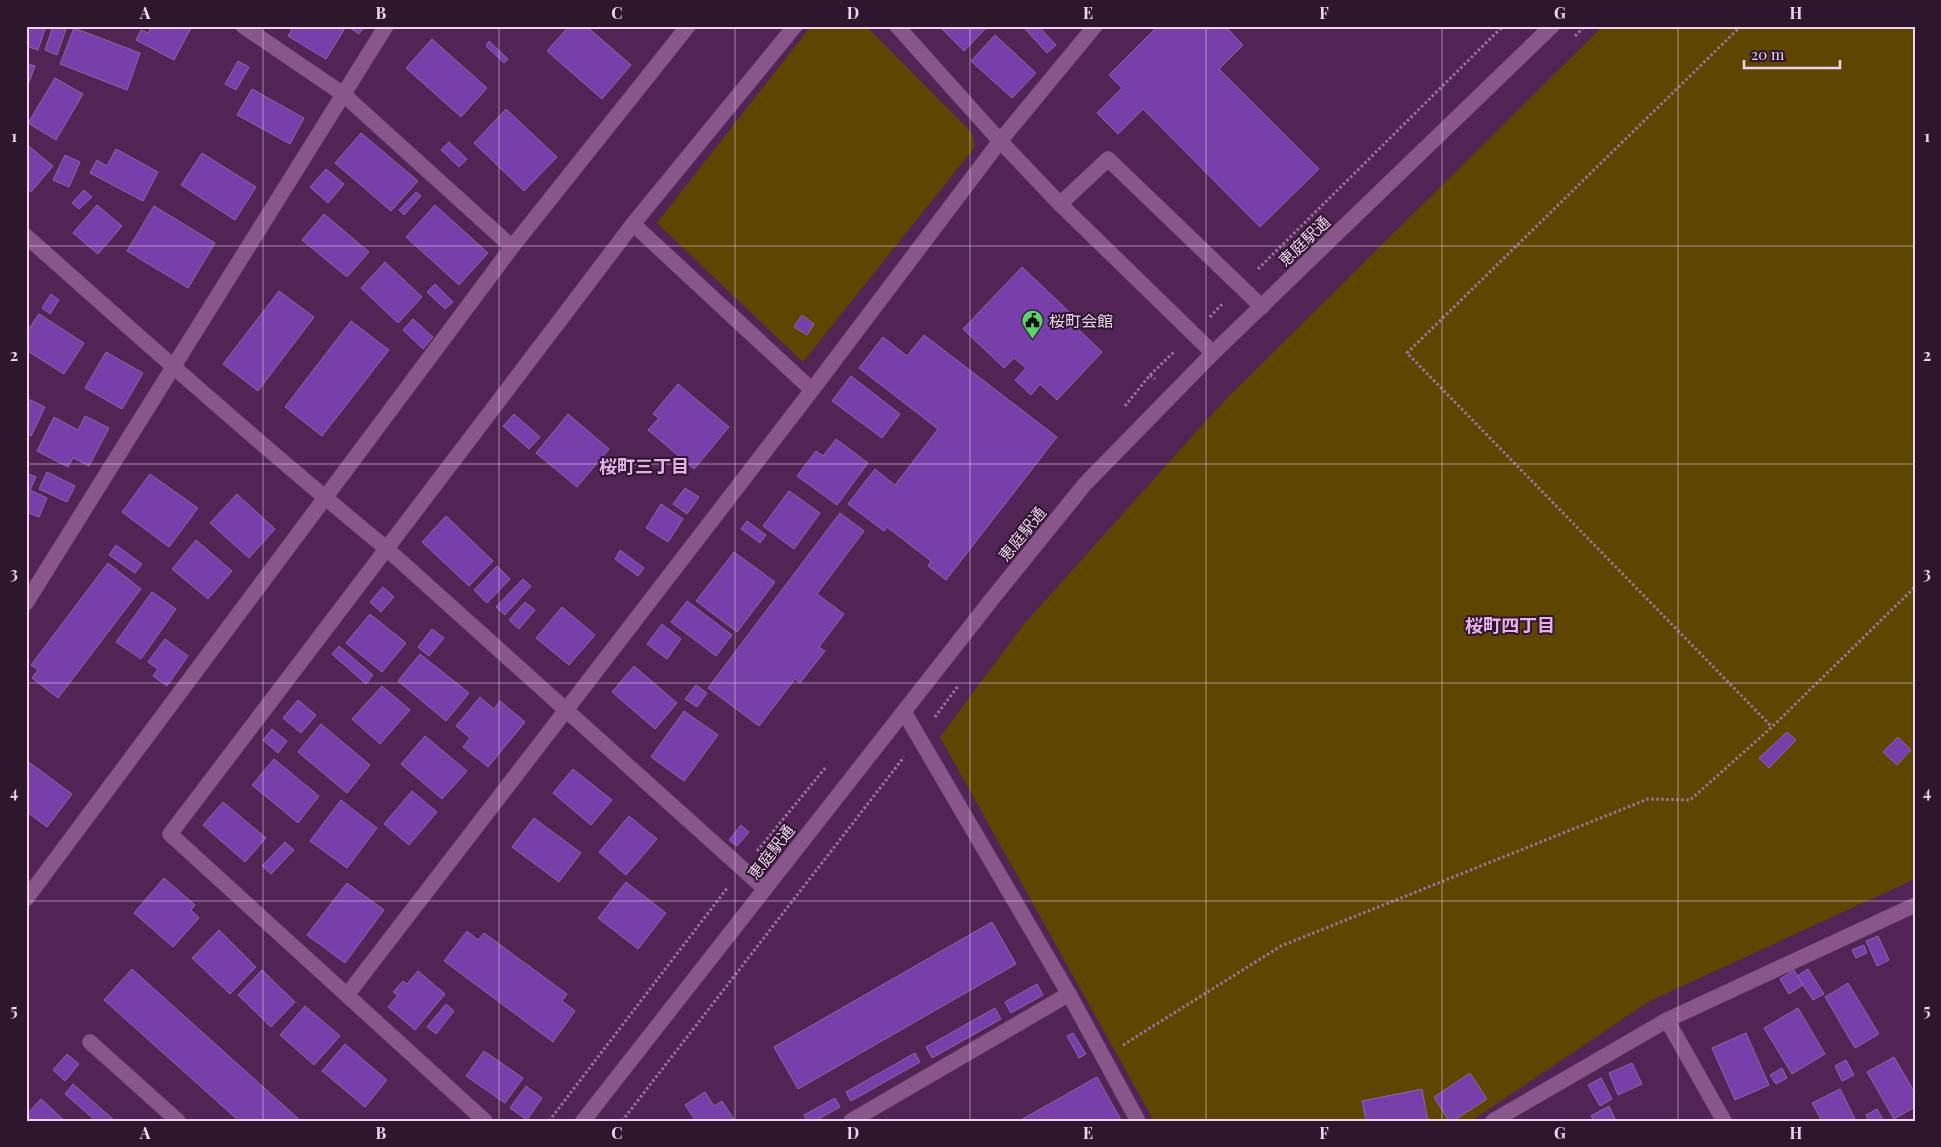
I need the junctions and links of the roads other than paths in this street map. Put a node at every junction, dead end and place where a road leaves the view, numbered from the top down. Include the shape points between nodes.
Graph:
1 (243, 26) edge
2 (386, 26) edge
3 (688, 26) edge
4 (795, 26) edge
5 (897, 26) edge
6 (1095, 26) edge
7 (1552, 26) edge
8 (343, 94) junction
9 (1000, 141) junction
10 (1060, 204) junction
11 (633, 224) junction
12 (26, 236) edge
13 (512, 247) junction
14 (1262, 307) junction
15 (1212, 354) junction
16 (174, 367) junction
17 (812, 390) junction
18 (325, 499) junction
19 (387, 549) junction
20 (26, 602) edge
21 (566, 710) junction
22 (904, 712) junction
23 (765, 889) junction
24 (26, 898) edge
25 (1915, 905) edge
26 (1069, 994) junction
27 (347, 995) junction
28 (1667, 1020) junction
29 (90, 1042) dead end
30 (178, 1121) edge
31 (485, 1121) edge
32 (583, 1121) edge
33 (851, 1121) edge
34 (1138, 1121) edge
35 (1493, 1121) edge
36 (1724, 1121) edge

1 - 8 street
2 - 8 street
3 - 13 street
4 - 11 street
5 - 9 street
6 - 9 street
7 - 14 street, 恵庭駅通
8 - 13 street
8 - 16 street
9 - 10 street
9 - 17 street
10 - 14 street via 1108,159
10 - 15 street
11 - 17 street
11 - 19 street
12 - 16 street
13 - 18 street
14 - 15 street, 恵庭駅通
15 - 22 street, 恵庭駅通 via 1085,484
16 - 18 street
16 - 20 street
17 - 21 street
18 - 19 street
18 - 24 street
19 - 21 street
19 - 27 street via 170,834
21 - 23 street
21 - 27 street
22 - 23 street, 恵庭駅通
22 - 26 street
23 - 32 street, 恵庭駅通
25 - 28 street
26 - 33 street
26 - 34 street
27 - 31 street
28 - 35 street
28 - 36 street
29 - 30 street

